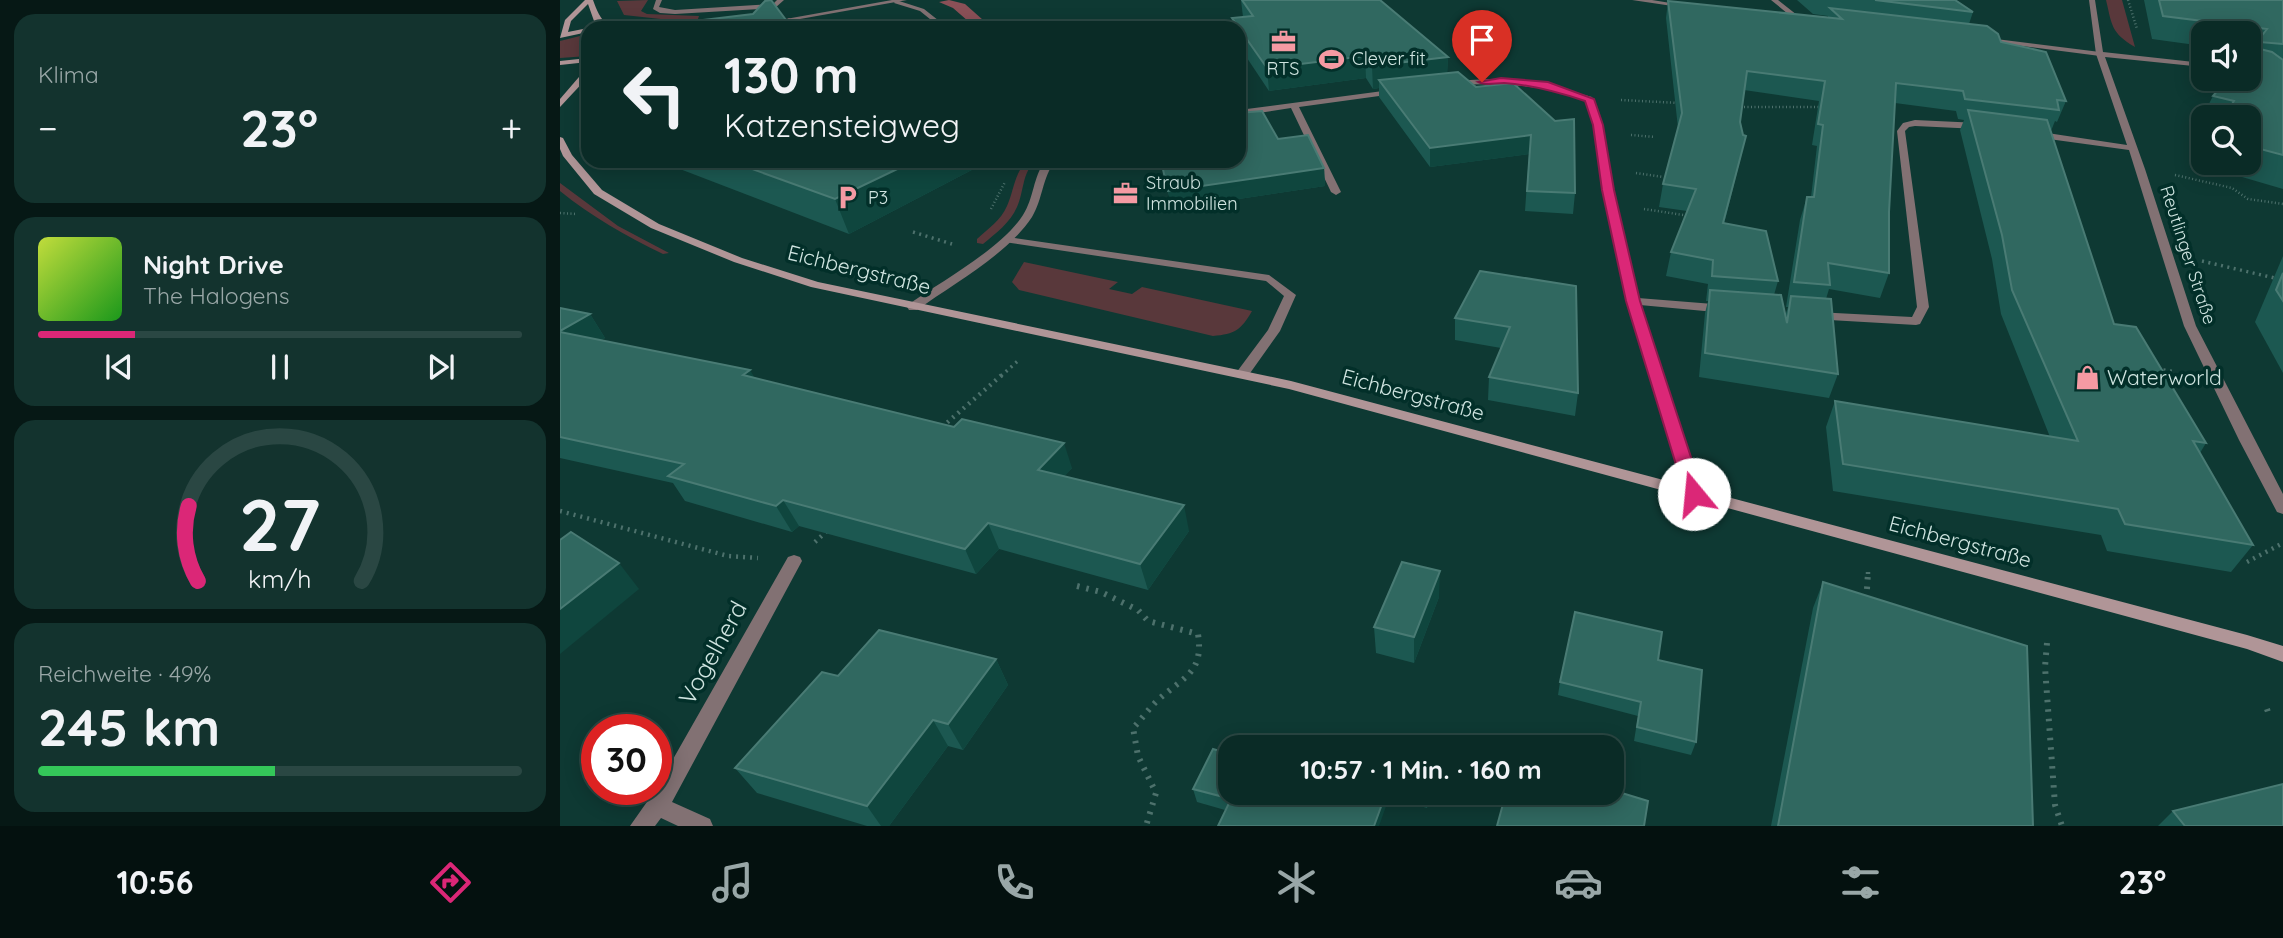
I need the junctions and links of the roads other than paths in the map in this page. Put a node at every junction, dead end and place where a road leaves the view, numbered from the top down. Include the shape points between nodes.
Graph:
1 (589, 0) edge
2 (659, 0) edge
3 (781, 0) edge
4 (1635, 0) edge
5 (1774, 0) edge
6 (2092, 0) edge
7 (900, 1) edge
8 (1689, 6) edge
9 (1782, 16) edge
10 (1795, 17) junction
11 (1809, 19) edge
12 (789, 20) joint
13 (597, 21) edge
14 (781, 21) edge
15 (936, 21) edge
16 (581, 32) edge
17 (562, 36) edge
18 (1968, 37) edge
19 (2100, 54) junction
20 (581, 61) edge
21 (560, 63) edge
22 (2191, 64) edge
23 (581, 80) edge
24 (1444, 84) edge
25 (1413, 88) edge
26 (560, 104) edge
27 (1294, 105) junction
28 (1246, 112) edge
29 (1987, 127) edge
30 (2026, 133) edge
31 (560, 140) edge
32 (2132, 148) junction
33 (1044, 168) edge
34 (1336, 192) dead end
35 (1008, 240) junction
36 (1633, 301) junction
37 (913, 307) junction
38 (1744, 310) edge
39 (1799, 314) edge
40 (1243, 373) junction
41 (1694, 494) junction
42 (2283, 508) edge
43 (794, 561) road end
44 (2283, 654) edge
45 (658, 806) junction
46 (641, 826) edge
47 (702, 826) edge

1 - 13 main road
1 - 17 main road via 568,20
2 - 3 street via 655,8 676,12 775,6
4 - 8 street
5 - 10 street
6 - 19 street, Reutlinger Straße
7 - 12 street
7 - 15 street
9 - 10 street
10 - 11 street
12 - 14 street
16 - 17 main road
18 - 19 street
19 - 22 street
19 - 32 street, Reutlinger Straße
20 - 21 main road
23 - 26 main road
24 - 36 street via 1528,82 1589,99
25 - 27 street
27 - 28 street
27 - 34 street
29 - 39 street via 1932,122 1906,125 1901,131 1923,307 1916,321
30 - 32 street
31 - 37 main road, Eichbergstraße via 598,192 655,226 737,260 815,285
32 - 42 street, Reutlinger Straße via 2190,326
33 - 35 street via 1032,207
35 - 37 street
35 - 40 street via 1269,278 1290,295 1274,331
36 - 38 street
36 - 41 street
37 - 40 main road, Eichbergstraße
40 - 41 main road, Eichbergstraße
41 - 44 main road, Eichbergstraße
43 - 45 street, Vogelherd
45 - 46 street, Vogelherd
45 - 47 street

